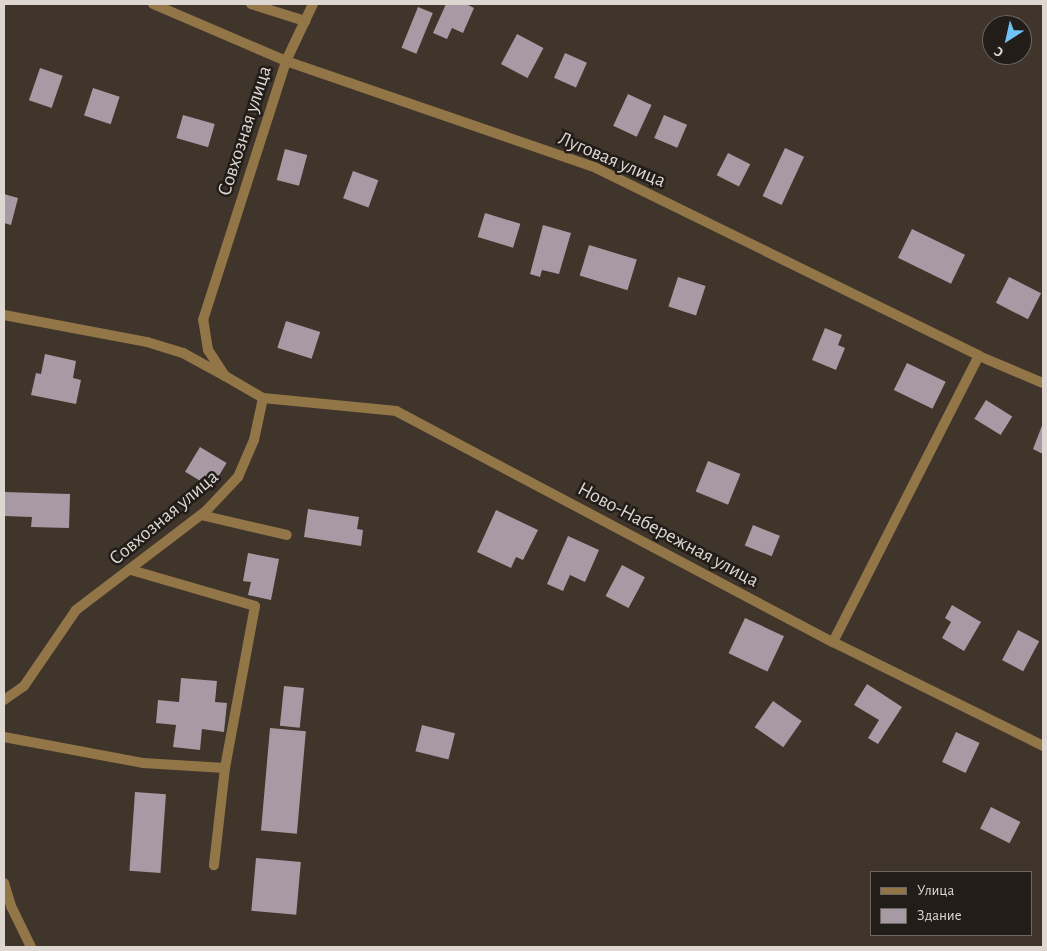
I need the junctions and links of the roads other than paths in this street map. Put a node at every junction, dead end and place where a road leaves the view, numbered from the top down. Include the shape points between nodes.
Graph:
1 (153, 4) edge
2 (251, 4) edge
3 (313, 4) edge
4 (305, 21) junction
5 (286, 61) junction
6 (4, 315) edge
7 (979, 356) junction
8 (225, 376) junction
9 (1043, 384) edge
10 (263, 398) junction
11 (201, 514) junction
12 (287, 535) dead end
13 (131, 570) junction
14 (833, 642) junction
15 (4, 700) edge
16 (4, 737) edge
17 (1043, 746) edge
18 (225, 768) junction
19 (214, 865) dead end
20 (4, 883) edge
21 (31, 947) edge

1 - 5 street, Луговая улица
2 - 4 street
3 - 4 street, Совхозная улица
4 - 5 street, Совхозная улица
5 - 7 street, Луговая улица via 596,168
5 - 8 street, Совхозная улица via 202,320 208,350
6 - 8 street via 147,342 183,353
7 - 9 street, Луговая улица
7 - 14 street
8 - 10 street, Совхозная улица
10 - 11 street, Совхозная улица via 254,440 238,477
10 - 14 street, Ново-Набережная улица via 396,411
11 - 12 street
11 - 13 street, Совхозная улица
13 - 15 street, Совхозная улица via 76,610 24,686
13 - 18 street via 255,606
14 - 17 street, Ново-Набережная улица
16 - 18 street via 143,762
18 - 19 street
20 - 21 street

